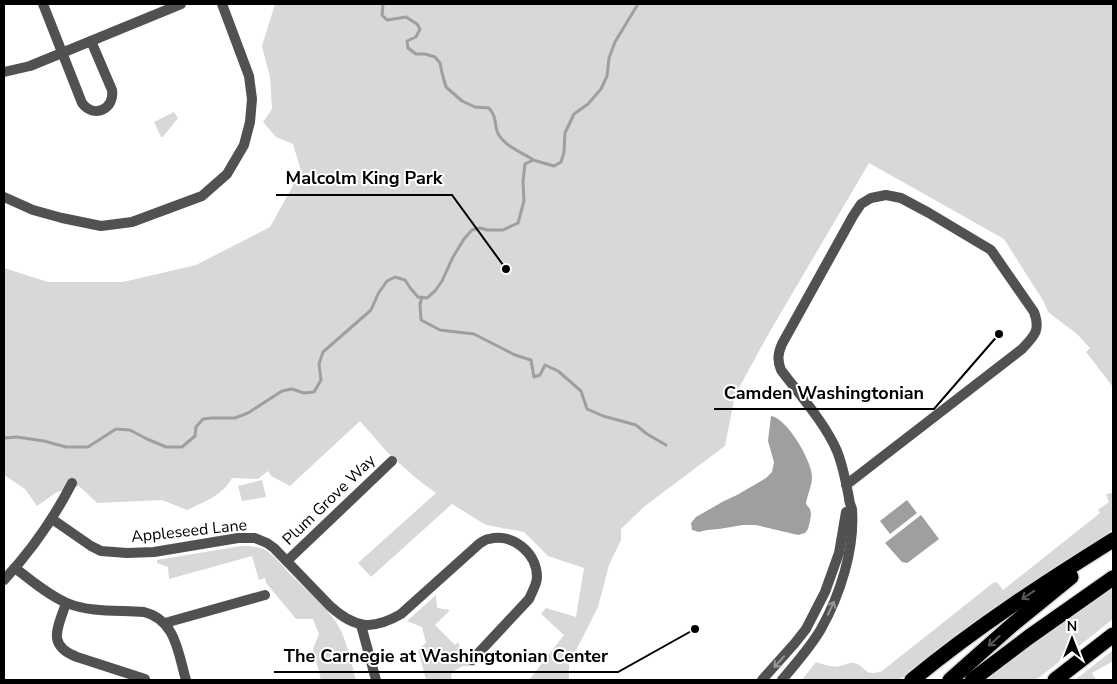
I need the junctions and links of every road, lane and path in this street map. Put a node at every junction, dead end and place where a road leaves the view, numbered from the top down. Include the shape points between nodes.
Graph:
1 (43, 4) edge
2 (181, 4) edge
3 (222, 4) edge
4 (91, 41) junction
5 (62, 53) junction
6 (4, 72) edge
7 (4, 197) edge
8 (392, 461) dead end
9 (72, 483) dead end
10 (846, 485) junction
11 (849, 501) junction
12 (52, 519) junction
13 (1113, 540) edge
14 (1113, 544) edge
15 (287, 561) junction
16 (14, 568) junction
17 (1113, 578) edge
18 (4, 580) edge
19 (266, 595) dead end
20 (66, 603) junction
21 (166, 623) junction
22 (362, 625) junction
23 (1113, 635) edge
24 (472, 660) dead end
25 (146, 679) dead end
26 (186, 680) edge
27 (376, 680) edge
28 (762, 680) edge
29 (782, 680) edge
30 (912, 680) edge
31 (950, 680) edge
32 (972, 680) edge
33 (1055, 680) edge

1 - 5 street
2 - 4 street
3 - 7 street via 249,76 252,99 244,145 227,174 202,196 132,222 101,226 48,214
4 - 5 street
4 - 5 street via 112,90 112,100 99,111 82,103
5 - 6 street
8 - 15 street, Plum Grove Way
9 - 12 street
10 - 10 street via 829,436 780,370 778,354 861,204 878,196 895,196 991,250 1034,312 1038,326 1022,349
10 - 11 street
11 -> 28 street via 839,553 825,592 806,629
29 -> 11 street via 817,635 832,607 848,554 852,508
12 - 15 street, Appleseed Lane via 90,546 101,550 154,552 255,538 274,548
12 - 16 street
13 -> 30 highway via 1002,612
14 -> 31 highway via 1038,603
15 - 22 street, Appleseed Lane via 340,615
16 - 18 street
16 - 20 street
17 - 32 highway
19 - 21 street
20 - 21 street via 83,608 144,612
20 - 25 street via 57,636 62,649 68,654
21 - 26 street via 176,643
22 - 24 street via 389,621 401,614 479,544 502,538 515,542 532,557 537,579 534,588 529,599
22 - 27 street
23 - 33 highway

